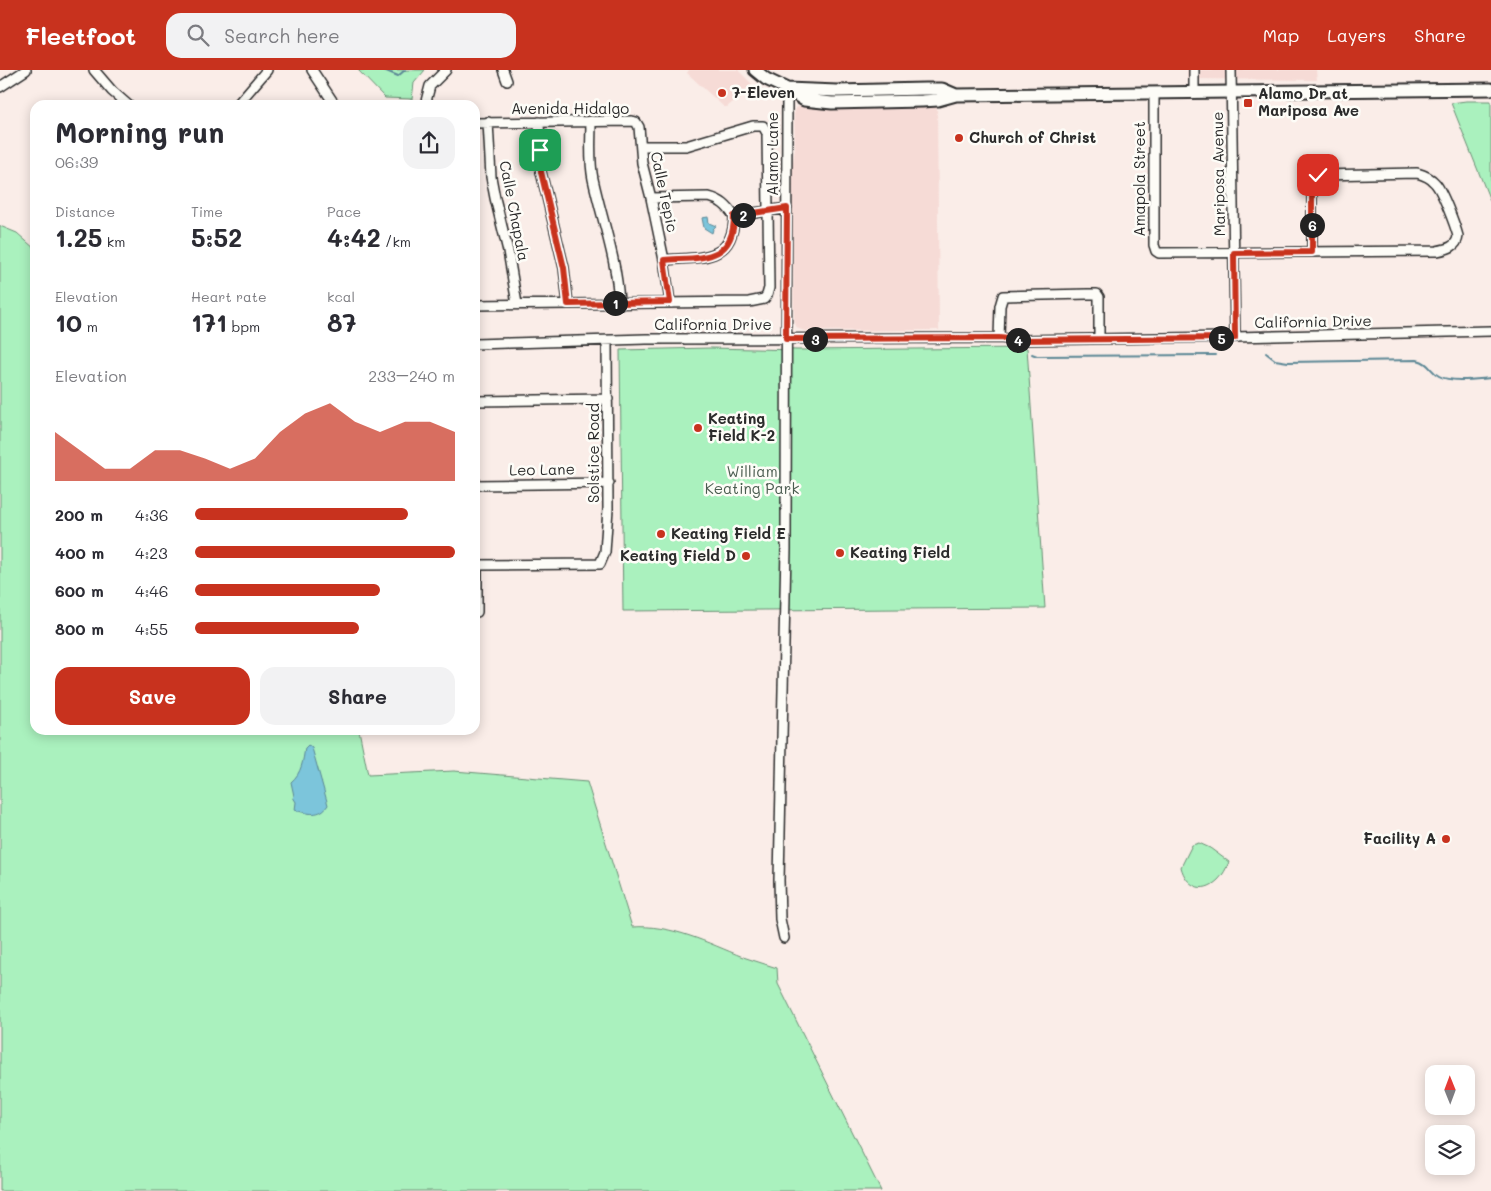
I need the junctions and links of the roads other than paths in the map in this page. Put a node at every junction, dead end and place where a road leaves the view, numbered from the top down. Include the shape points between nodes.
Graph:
1 (26, 70) edge
2 (94, 70) edge
3 (267, 70) edge
4 (312, 70) edge
5 (446, 70) edge
6 (503, 70) edge
7 (754, 70) edge
8 (1194, 70) edge
9 (1231, 70) edge
10 (507, 81) dead end
11 (0, 87) edge
12 (786, 89) junction
13 (941, 89) junction
14 (1491, 89) edge
15 (1194, 92) junction
16 (1232, 92) junction
17 (1154, 93) junction
18 (956, 95) junction
19 (121, 100) edge
20 (242, 100) edge
21 (332, 100) edge
22 (426, 100) edge
23 (859, 102) junction
24 (591, 121) junction
25 (480, 122) edge
26 (488, 122) junction
27 (540, 122) junction
28 (641, 146) junction
29 (651, 198) junction
30 (787, 208) junction
31 (768, 211) junction
32 (734, 216) junction
33 (1312, 252) junction
34 (1234, 253) junction
35 (664, 260) junction
36 (670, 302) junction
37 (619, 303) junction
38 (517, 304) junction
39 (568, 304) junction
40 (480, 305) edge
41 (1491, 331) edge
42 (999, 338) junction
43 (1235, 338) junction
44 (786, 339) junction
45 (1099, 339) junction
46 (607, 341) junction
47 (480, 344) edge
48 (608, 400) junction
49 (480, 401) edge
50 (609, 483) junction
51 (480, 485) edge
52 (480, 565) edge
53 (784, 938) dead end

1 - 11 street
2 - 19 street
3 - 20 street
4 - 21 street
5 - 22 street via 430,86
6 - 10 street
7 - 12 main road
8 - 15 street
9 - 16 street, Mariposa Avenue
12 - 13 main road
12 - 23 main road via 804,100
12 - 30 street, Alamo Lane
13 - 18 main road
13 - 23 main road
14 - 16 main road
15 - 16 main road
15 - 17 main road
16 - 34 street, Mariposa Avenue
17 - 18 main road
17 - 34 street, Amapola Street via 1154,248 1161,254
18 - 23 main road via 938,100
24 - 27 street, Avenida Hidalgo
24 - 28 street, Avenida Hidalgo via 632,120 639,127
24 - 37 street via 593,177 612,254
25 - 26 street, Avenida Hidalgo
26 - 27 street, Avenida Hidalgo
26 - 38 street, Calle Chapala via 494,198
27 - 39 street via 541,172 564,268
28 - 29 street, Calle Tepic
28 - 31 street via 686,146 763,126 767,133
29 - 32 street via 709,197 726,205
29 - 35 street, Calle Tepic
30 - 31 street
30 - 44 street, Alamo Lane
31 - 32 street
31 - 36 street via 769,288 764,299
32 - 35 street via 733,234 716,254
33 - 33 street, Amapola Street via 1312,183 1318,175 1417,173 1427,176 1440,190 1458,239 1454,245 1437,251
33 - 34 street, Amapola Street
34 - 43 street, Mariposa Avenue
35 - 36 street, Calle Tepic
36 - 37 street
37 - 39 street
38 - 39 street
38 - 40 street
41 - 43 street, California Drive
42 - 44 street, California Drive
42 - 45 street, California Drive
42 - 45 street via 1003,296 1098,294
43 - 45 street, California Drive
44 - 46 street, California Drive
44 - 53 street, Alamo Lane via 786,549 779,880
46 - 47 street, California Drive
46 - 48 street, Solstice Road
48 - 49 street
48 - 50 street, Solstice Road
50 - 51 street, Leo Lane
50 - 52 street, Solstice Road via 605,552 600,564

